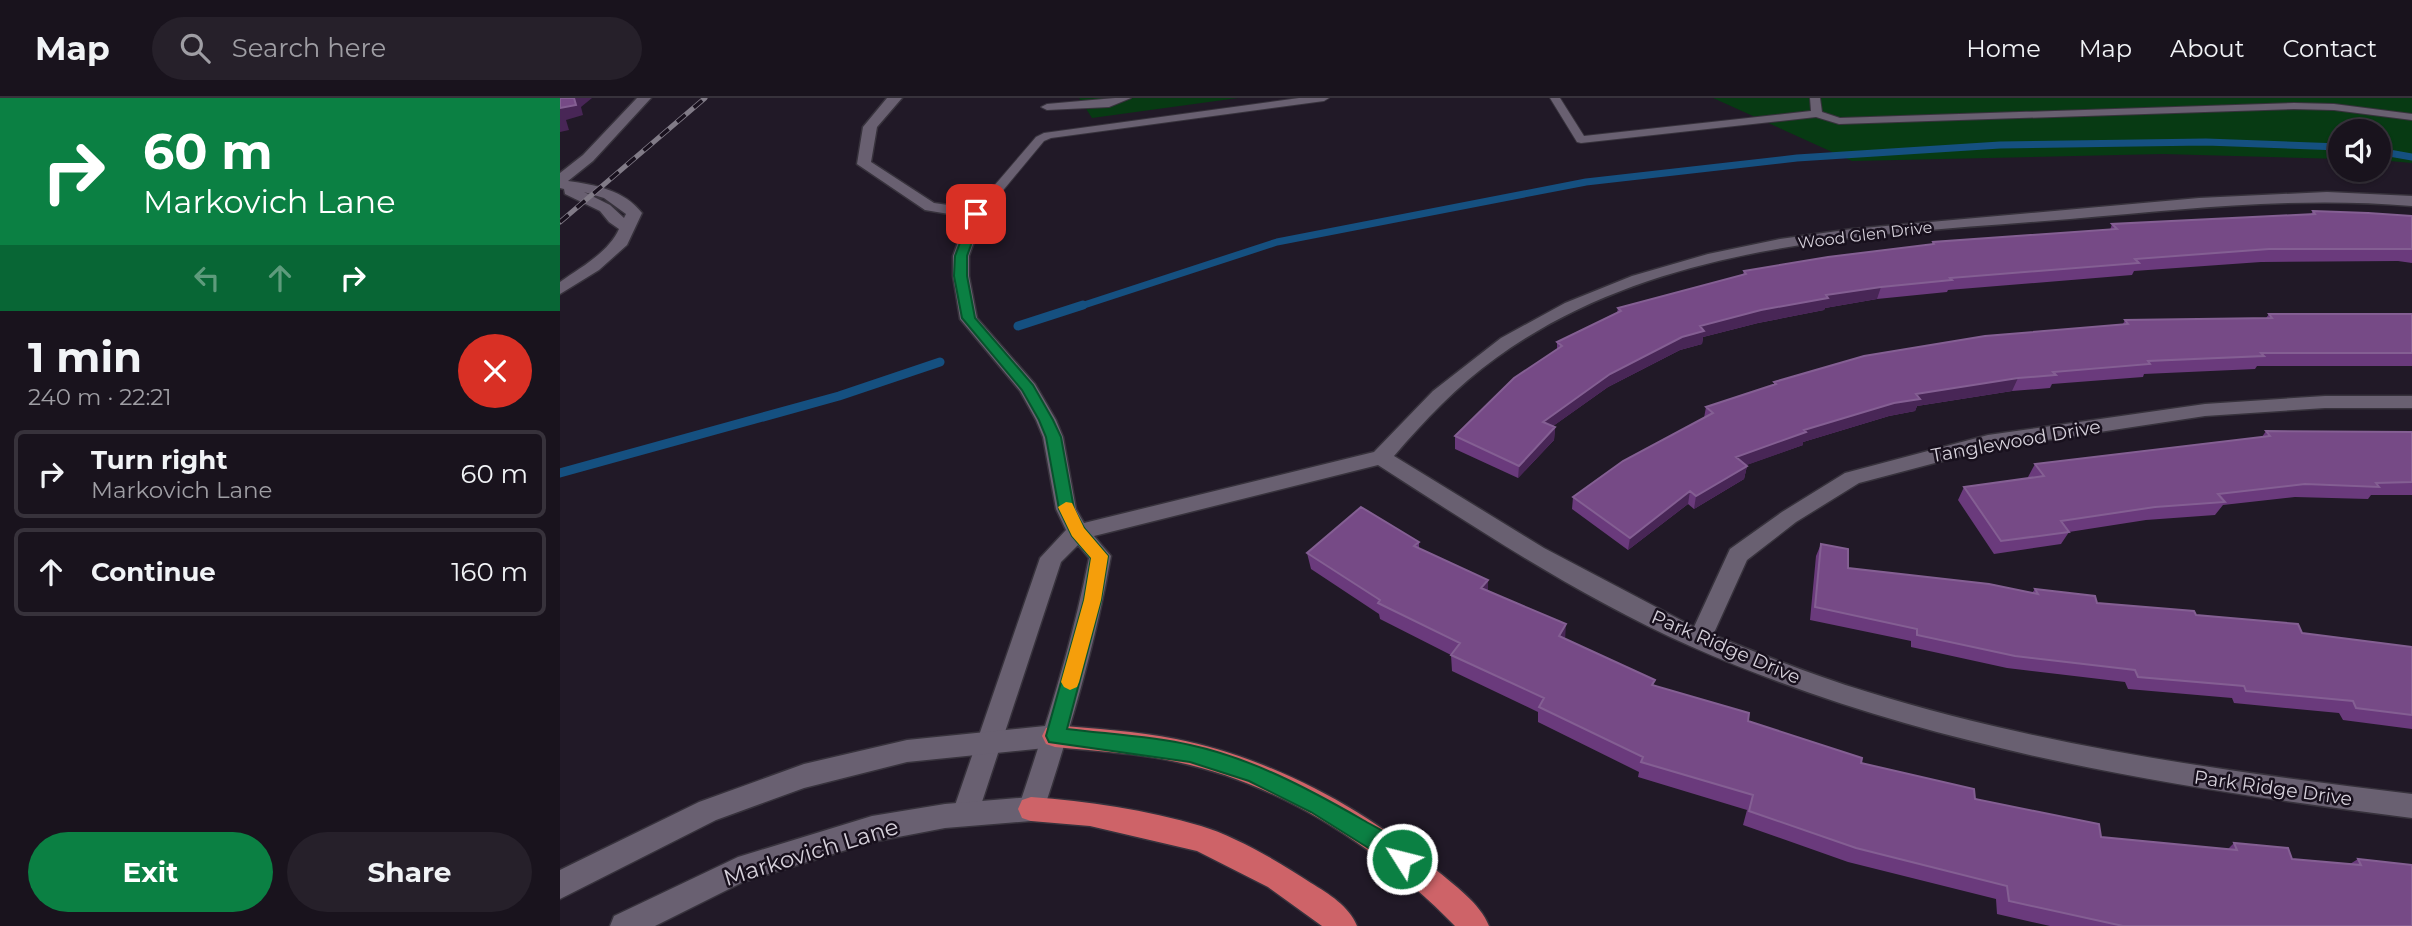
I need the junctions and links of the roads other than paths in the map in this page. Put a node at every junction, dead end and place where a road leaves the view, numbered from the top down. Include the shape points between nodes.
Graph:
1 (645, 98) edge
2 (895, 98) edge
3 (1057, 98) edge
4 (1126, 98) edge
5 (1324, 98) edge
6 (1555, 98) edge
7 (1815, 98) edge
8 (1817, 114) junction
9 (2412, 117) edge
10 (1044, 123) junction
11 (560, 183) edge
12 (2412, 201) edge
13 (976, 214) junction
14 (560, 289) edge
15 (2412, 401) edge
16 (1381, 457) junction
17 (1078, 532) junction
18 (1700, 639) junction
19 (1055, 736) junction
20 (990, 743) junction
21 (2412, 806) edge
22 (1031, 810) junction
23 (965, 814) junction
24 (560, 886) edge
25 (624, 926) edge
26 (1343, 926) edge
27 (1475, 926) edge

1 - 11 street
2 - 13 street via 878,112 863,137 864,164 930,207
3 - 10 lane
4 - 10 lane
5 - 10 lane via 1060,132
6 - 8 lane via 1581,140
7 - 8 lane
8 - 9 lane via 1839,121 2294,106
10 - 13 lane
11 - 14 street via 605,208 627,227 621,242
12 - 16 street, Wood Glen Drive via 2266,197 1869,231 1676,268 1572,305 1506,343 1430,402
13 - 17 street via 961,256 969,318 1028,388 1046,420 1066,509
15 - 18 street, Tanglewood Drive via 2204,410 1988,442 1852,478 1738,555
16 - 17 street
16 - 18 street, Park Ridge Drive via 1625,603
17 - 19 street via 1100,556 1093,600
17 - 20 street via 1051,558
18 - 21 street, Park Ridge Drive via 1839,694 2012,741 2153,771
19 - 20 street
19 - 22 street
19 - 27 highway via 1190,754 1254,774 1386,845
20 - 23 street
20 - 24 street via 906,751 804,776 708,811
22 - 23 street, Markovich Lane
22 - 26 highway via 1090,814 1201,839 1278,877
23 - 25 street, Markovich Lane via 872,828 738,870

